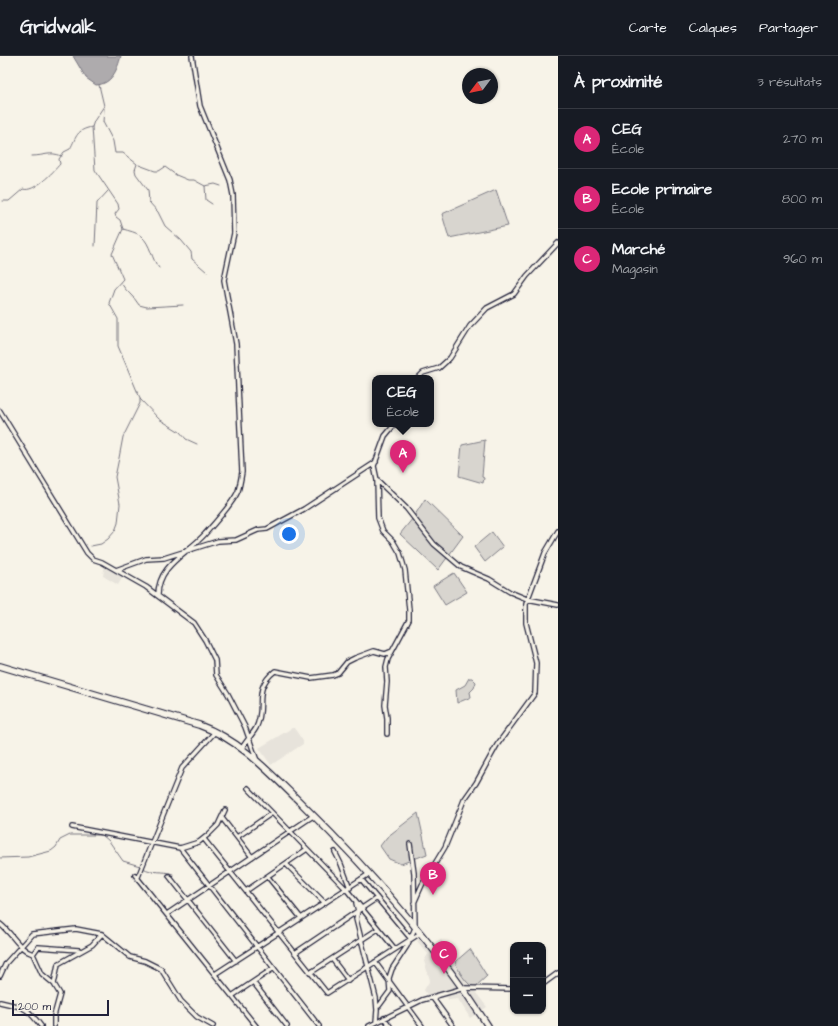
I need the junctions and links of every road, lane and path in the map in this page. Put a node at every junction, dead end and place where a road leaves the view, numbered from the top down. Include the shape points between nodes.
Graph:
1 (192, 56) edge
2 (558, 243) edge
3 (420, 375) edge
4 (0, 411) edge
5 (0, 414) edge
6 (6, 419) junction
7 (392, 427) edge
8 (376, 462) junction
9 (377, 480) junction
10 (558, 531) edge
11 (184, 551) junction
12 (116, 570) junction
13 (158, 596) junction
14 (527, 599) junction
15 (558, 605) edge
16 (393, 650) junction
17 (0, 666) edge
18 (215, 732) junction
19 (387, 734) dead end
20 (248, 738) junction
21 (242, 748) junction
22 (256, 759) junction
23 (248, 788) dead end
24 (225, 810) dead end
25 (272, 813) junction
26 (313, 816) junction
27 (222, 818) junction
28 (72, 827) dead end
29 (290, 832) junction
30 (236, 837) junction
31 (204, 839) junction
32 (151, 844) junction
33 (410, 844) dead end
34 (180, 848) junction
35 (307, 850) junction
36 (335, 852) dead end
37 (252, 857) junction
38 (286, 864) junction
39 (230, 872) junction
40 (369, 874) junction
41 (169, 876) dead end
42 (268, 876) junction
43 (361, 879) junction
44 (210, 886) junction
45 (348, 888) junction
46 (246, 892) junction
47 (377, 898) junction
48 (188, 900) junction
49 (324, 903) junction
50 (414, 903) junction
51 (360, 910) junction
52 (167, 914) junction
53 (301, 918) junction
54 (0, 924) edge
55 (415, 928) junction
56 (378, 929) junction
57 (279, 933) junction
58 (102, 934) junction
59 (419, 934) junction
60 (411, 939) junction
61 (361, 940) junction
62 (20, 947) junction
63 (257, 947) junction
64 (395, 949) junction
65 (80, 950) junction
66 (295, 953) junction
67 (34, 954) junction
68 (332, 958) junction
69 (236, 961) junction
70 (375, 962) junction
71 (368, 967) junction
72 (274, 968) junction
73 (310, 973) junction
74 (558, 973) edge
75 (215, 974) junction
76 (0, 976) edge
77 (348, 980) junction
78 (253, 982) junction
79 (546, 982) edge
80 (390, 983) junction
81 (54, 984) junction
82 (464, 988) junction
83 (510, 989) edge
84 (232, 996) junction
85 (432, 997) junction
86 (0, 1002) edge
87 (408, 1006) junction
88 (377, 1010) junction
89 (384, 1018) junction
90 (376, 1022) junction
91 (41, 1026) edge
92 (54, 1026) edge
93 (213, 1026) edge
94 (256, 1026) edge
95 (287, 1026) edge
96 (319, 1026) edge
97 (369, 1026) edge
98 (390, 1026) edge
99 (422, 1026) edge
100 (453, 1026) edge
101 (488, 1026) edge

1 - 11 street via 200,106 230,180 233,195 234,233 224,280 236,344 242,472 238,491 230,505 204,535
2 - 3 street via 514,294 487,308 470,326 450,358 440,368
4 - 6 street
5 - 6 street
6 - 12 street via 87,553 93,559
7 - 8 street via 385,436
8 - 9 street via 374,466
8 - 11 street via 304,509 267,528 236,540 218,541
9 - 14 street via 406,508 434,544 452,560 461,567 489,578 510,592
9 - 16 street via 378,518 382,531 393,541 400,553 407,586 409,620
10 - 14 street via 545,553
11 - 12 street via 164,558 146,559
11 - 13 street via 162,575 158,585
12 - 13 street
13 - 20 street via 188,617 202,635 215,660 216,675 245,727
14 - 15 street
14 - 50 street via 526,623 536,663 535,693 497,745 464,800 446,847
16 - 19 street via 386,667
16 - 20 street via 384,654 374,651 355,658 333,675 311,678 275,671 261,688 260,714 256,727
17 - 18 street via 200,725
18 - 21 street
18 - 32 street via 182,768
20 - 21 street
20 - 22 street
21 - 22 street
22 - 26 street
23 - 25 street
24 - 27 street
25 - 29 street
25 - 30 street
26 - 29 street
26 - 40 street
27 - 30 street
27 - 31 street
28 - 32 street
29 - 35 street
29 - 37 street
30 - 37 street
31 - 34 street
31 - 39 street
32 - 34 street
32 - 52 street via 136,876
33 - 50 street via 414,873
34 - 44 street
35 - 38 street
35 - 45 street
36 - 45 street
37 - 39 street
38 - 42 street
38 - 49 street
39 - 44 street
39 - 46 street
40 - 43 street
40 - 55 street
41 - 48 street
42 - 46 street
42 - 53 street
43 - 45 street
43 - 47 street
44 - 48 street
44 - 63 street
45 - 49 street
45 - 51 street
46 - 57 street
47 - 51 street
47 - 60 street
48 - 52 street
48 - 69 street
49 - 53 street
50 - 55 street
51 - 56 street
51 - 61 street via 356,919
51 - 66 street
52 - 75 street
53 - 57 street
54 - 62 street
55 - 59 street
55 - 60 street
56 - 61 street
56 - 64 street
57 - 63 street
57 - 66 street
58 - 62 street via 76,929 35,933
58 - 65 street via 92,945
58 - 93 street via 130,957 161,969 182,1001 197,1017
59 - 60 street
59 - 82 street
60 - 64 street
60 - 80 street via 392,969
61 - 68 street
61 - 71 street
62 - 67 street
62 - 76 street via 6,963
63 - 69 street
63 - 72 street
64 - 70 street
65 - 67 street via 38,947
65 - 81 street via 58,964
66 - 73 street
67 - 81 street via 42,974
68 - 73 street
68 - 77 street
69 - 75 street
70 - 71 street
70 - 80 street
71 - 77 street
71 - 88 street
72 - 78 street
72 - 96 street
73 - 77 street via 327,993
74 - 79 street
75 - 84 street
78 - 84 street
78 - 95 street
80 - 87 street
80 - 88 street via 390,991 380,1002
81 - 92 street via 60,996
82 - 83 street
82 - 85 street
82 - 101 street
84 - 94 street
85 - 87 street
85 - 100 street
86 - 91 street via 23,1007
87 - 89 street
87 - 99 street
88 - 90 street
89 - 90 street
89 - 98 street
90 - 97 street

